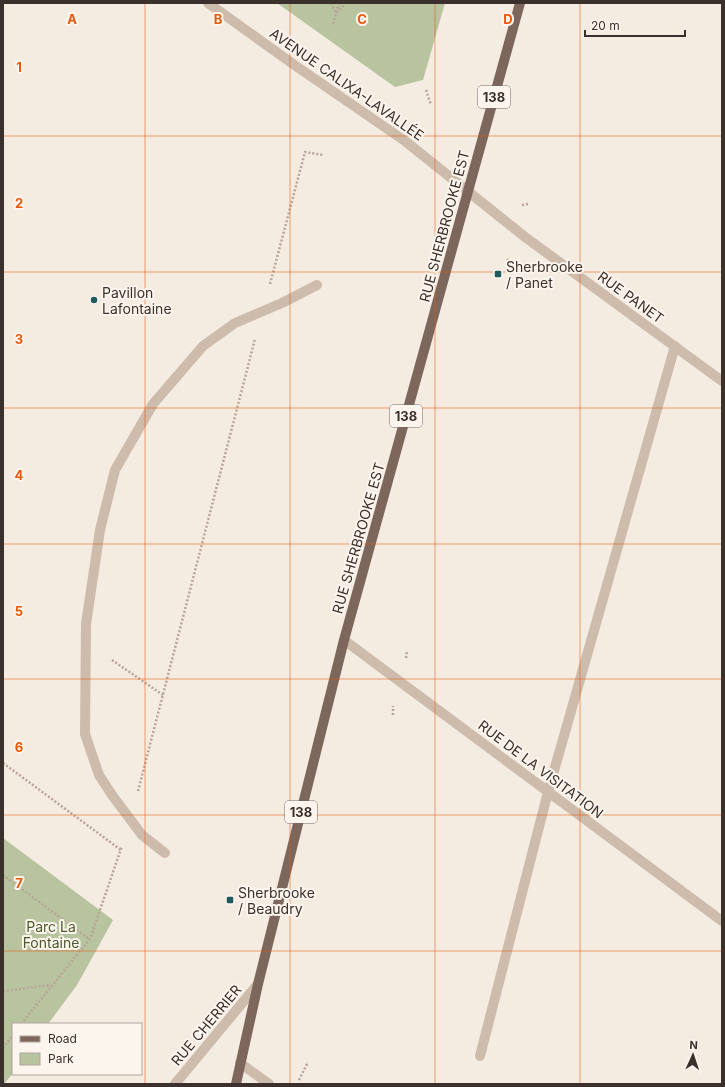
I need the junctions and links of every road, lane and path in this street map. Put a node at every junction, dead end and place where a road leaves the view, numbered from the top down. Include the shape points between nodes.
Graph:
1 (208, 3) edge
2 (331, 3) edge
3 (339, 3) edge
4 (346, 3) edge
5 (520, 3) edge
6 (336, 13) junction
7 (333, 24) dead end
8 (426, 90) dead end
9 (431, 105) dead end
10 (323, 155) dead end
11 (468, 191) junction
12 (507, 258) dead end
13 (511, 263) dead end
14 (317, 284) dead end
15 (263, 310) junction
16 (675, 346) junction
17 (722, 381) edge
18 (344, 640) junction
19 (112, 660) dead end
20 (163, 695) junction
21 (393, 706) dead end
22 (392, 715) dead end
23 (3, 763) edge
24 (548, 792) junction
25 (130, 821) junction
26 (121, 850) junction
27 (165, 853) dead end
28 (3, 875) edge
29 (722, 921) edge
30 (90, 939) junction
31 (258, 984) junction
32 (52, 985) junction
33 (3, 991) edge
34 (23, 1023) edge
35 (12, 1036) edge
36 (3, 1048) edge
37 (480, 1056) dead end
38 (308, 1062) dead end
39 (240, 1063) junction
40 (299, 1080) dead end
41 (175, 1084) edge
42 (236, 1084) edge
43 (269, 1084) edge

1 - 11 street, AVENUE CALIXA-LAVALLÉE via 406,141
2 - 6 path
3 - 6 path
4 - 6 path
5 - 11 main road, RUE SHERBROOKE EST / 138
6 - 7 path
8 - 9 path
10 - 15 path via 305,152
11 - 16 street, RUE PANET via 525,237
11 - 18 main road, RUE SHERBROOKE EST / 138
12 - 13 path
14 - 15 street
15 - 20 path
15 - 25 street via 235,323 203,346 153,404 115,470 100,530 86,624 85,734 99,775
16 - 17 street, RUE PANET
16 - 24 street
18 - 24 street, RUE DE LA VISITATION
18 - 31 main road, RUE SHERBROOKE EST / 138
19 - 20 path
20 - 25 path
21 - 22 path
23 - 26 path
24 - 29 street, RUE DE LA VISITATION
24 - 37 street
25 - 26 path
25 - 27 street via 142,835
26 - 30 path
28 - 30 path
30 - 32 path
31 - 39 main road, RUE SHERBROOKE EST / 138
31 - 41 street, RUE CHERRIER
32 - 33 path
32 - 34 path
35 - 36 path
38 - 40 path
39 - 42 main road, RUE SHERBROOKE EST / 138
39 - 43 street

